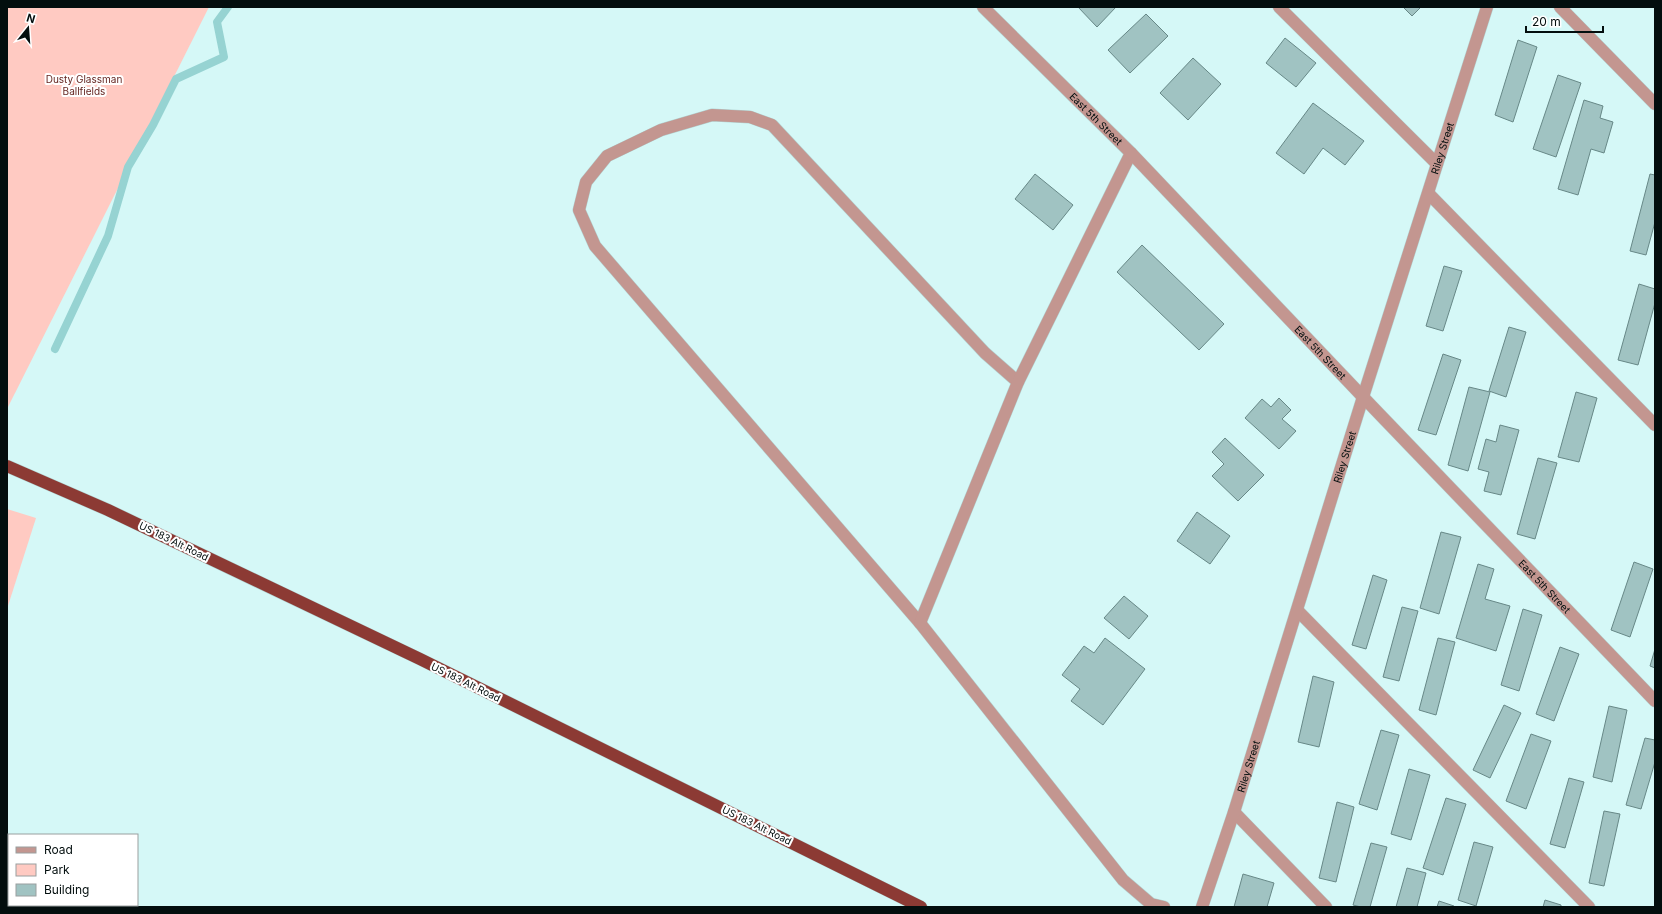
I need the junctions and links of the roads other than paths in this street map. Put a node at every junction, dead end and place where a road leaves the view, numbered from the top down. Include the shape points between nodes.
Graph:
1 (983, 7) edge
2 (1280, 7) edge
3 (1487, 7) edge
4 (1560, 7) edge
5 (1655, 104) edge
6 (1131, 152) junction
7 (1438, 164) junction
8 (1429, 194) junction
9 (1018, 382) junction
10 (1363, 397) junction
11 (1655, 425) edge
12 (7, 466) edge
13 (1298, 611) junction
14 (920, 623) junction
15 (1655, 701) edge
16 (1234, 812) junction
17 (920, 907) edge
18 (1164, 907) edge
19 (1202, 907) edge
20 (1326, 907) edge
21 (1589, 907) edge

1 - 6 street, East 5th Street
2 - 7 street
3 - 7 street, Riley Street
4 - 5 street
6 - 9 street
6 - 10 street, East 5th Street
7 - 8 street, Riley Street
8 - 10 street, Riley Street
8 - 11 street
9 - 14 street
9 - 14 street via 985,353 772,125 750,117 712,115 661,130 607,156 586,182 579,210 595,246
10 - 13 street, Riley Street
10 - 15 street, East 5th Street
12 - 17 highway, US 183 Alt Road via 108,510 427,662
13 - 16 street, Riley Street
13 - 21 street
14 - 18 street via 1123,880 1151,904
16 - 19 street, Riley Street
16 - 20 street

